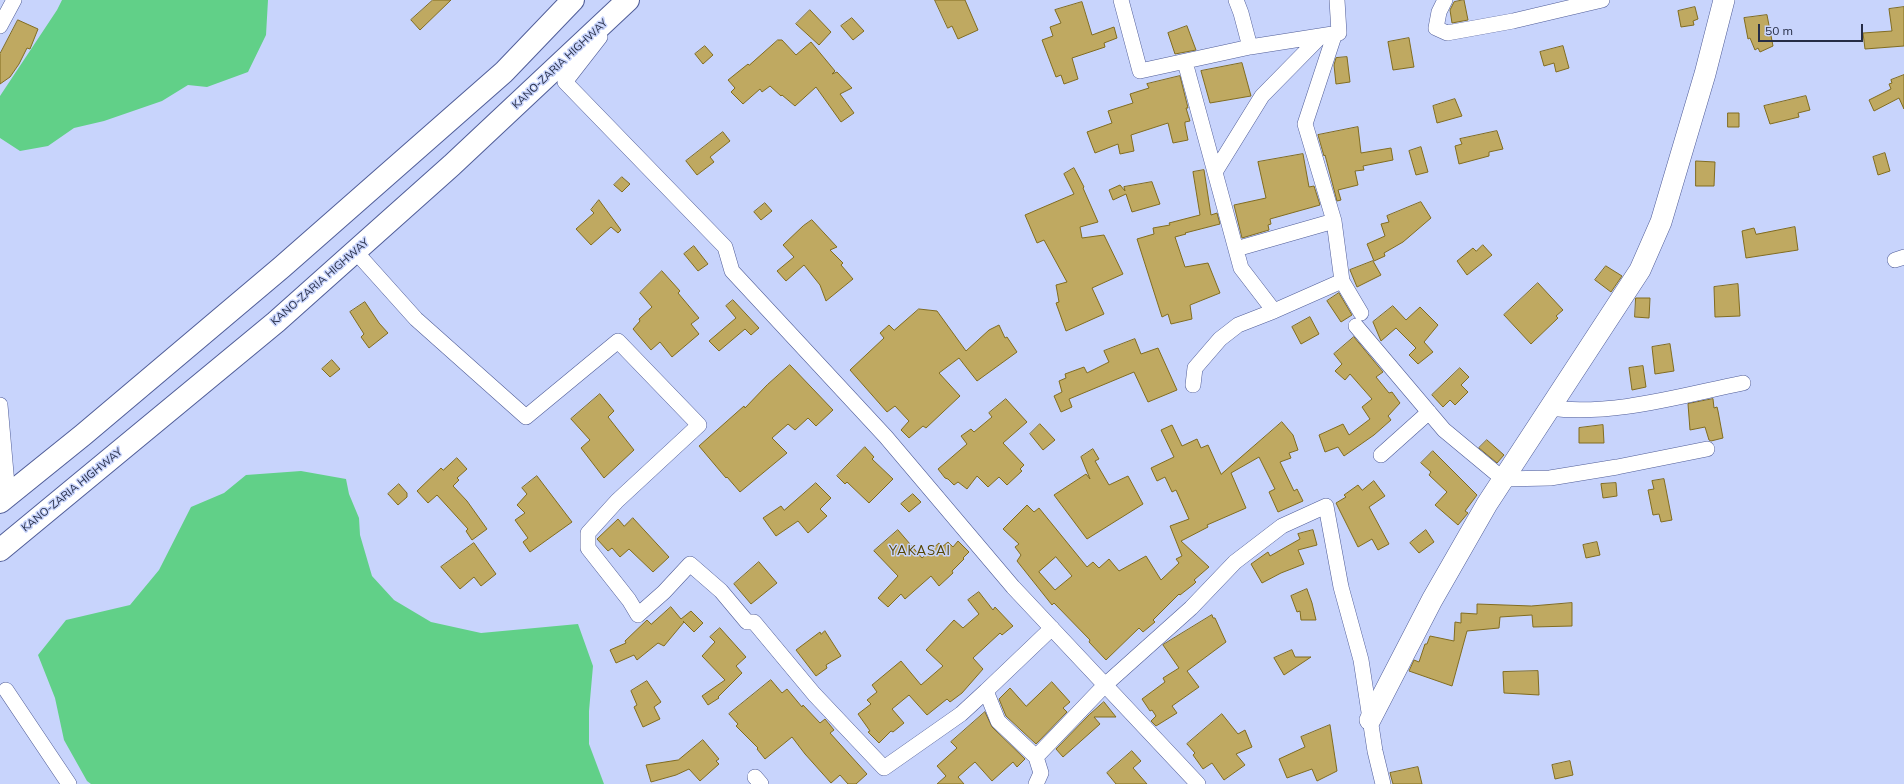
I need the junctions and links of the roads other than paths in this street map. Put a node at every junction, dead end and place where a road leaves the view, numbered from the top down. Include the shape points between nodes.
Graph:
1 (14, 0) edge
2 (573, 0) edge
3 (628, 0) edge
4 (1121, 0) edge
5 (1236, 0) edge
6 (1337, 0) edge
7 (1445, 0) edge
8 (1602, 0) edge
9 (1724, 0) edge
10 (0, 26) edge
11 (1328, 35) junction
12 (1250, 47) junction
13 (1185, 62) junction
14 (1215, 172) junction
15 (1334, 221) junction
16 (1236, 249) junction
17 (355, 251) junction
18 (1342, 281) junction
19 (1274, 310) junction
20 (1743, 383) dead end
21 (1193, 385) dead end
22 (0, 405) edge
23 (1549, 408) junction
24 (1429, 412) junction
25 (1707, 449) dead end
26 (1381, 455) dead end
27 (1503, 479) junction
28 (4, 499) edge
29 (0, 550) edge
30 (1052, 628) junction
31 (1106, 685) junction
32 (6, 690) dead end
33 (986, 691) junction
34 (1370, 720) junction
35 (1036, 758) junction
36 (69, 784) edge
37 (1036, 784) edge
38 (1198, 784) edge
39 (1383, 784) edge

1 - 10 street
2 - 28 highway via 504,72 300,251
3 - 17 highway, KANO-ZARIA HIGHWAY via 452,165
3 - 30 street via 565,82 725,247 732,271 886,437 1013,587
4 - 13 street via 1140,71
5 - 12 street
6 - 11 street via 1340,33
7 - 8 street via 1439,12 1436,28 1447,33 1513,21
9 - 23 street via 1661,222 1640,270
11 - 12 street
11 - 14 street via 1262,96
11 - 15 street via 1305,124
12 - 13 street
13 - 14 street
14 - 16 street
15 - 16 street
15 - 18 street
16 - 19 street via 1241,268
17 - 29 highway, KANO-ZARIA HIGHWAY via 276,322
17 - 33 street via 416,319 526,416 618,341 699,425 617,501 588,533 588,548 638,615 690,564 721,591 747,622 754,622 814,694 884,768 961,714
18 - 19 street
18 - 24 street via 1359,320
19 - 21 street via 1238,325 1220,339 1195,368
20 - 23 street via 1611,410 1574,411
22 - 28 street
23 - 27 street
24 - 26 street
24 - 27 street via 1444,430
25 - 27 street via 1550,478
27 - 34 street via 1432,600
30 - 31 street
30 - 33 street
31 - 34 street via 1191,608 1235,562 1282,526 1326,506 1341,587 1360,660
31 - 35 street
31 - 38 street
32 - 36 street
33 - 35 street via 998,721
34 - 39 street
35 - 37 street via 1041,773

